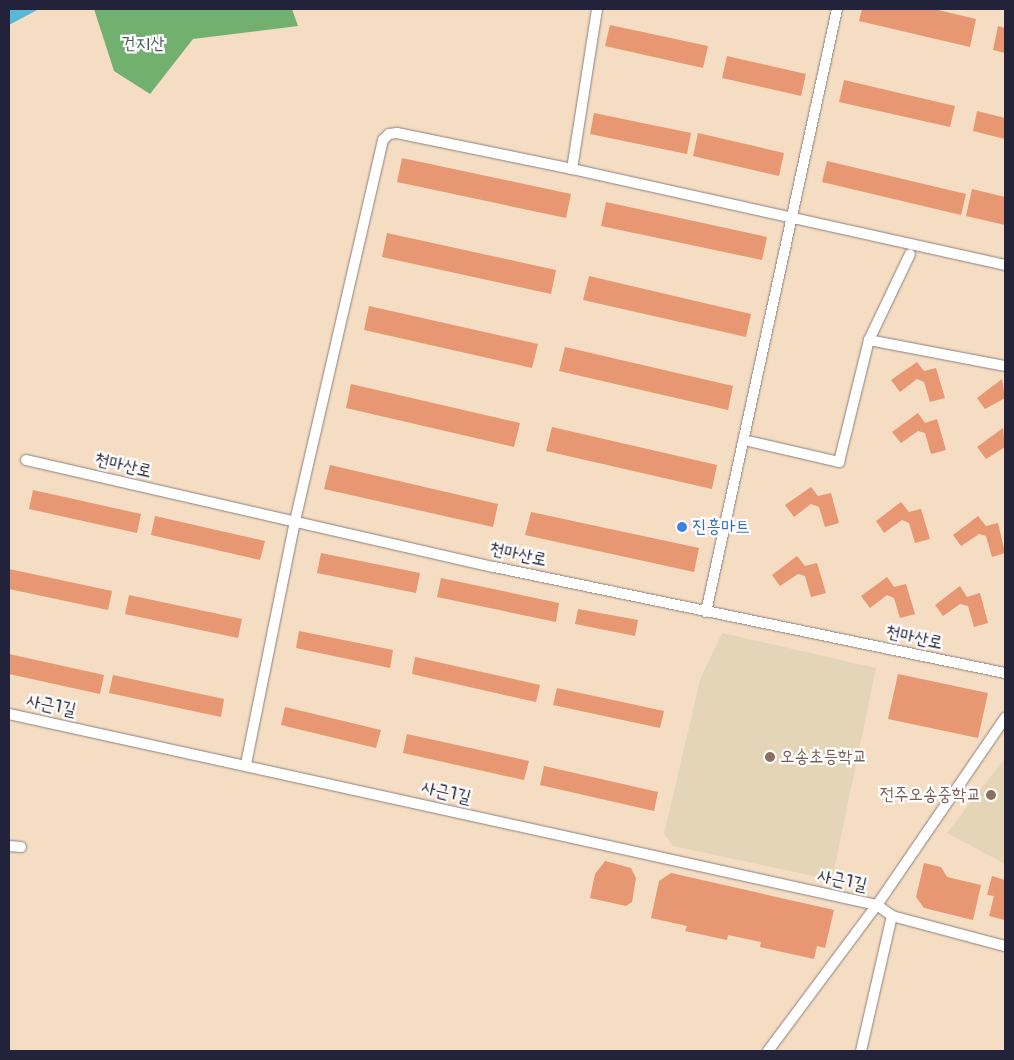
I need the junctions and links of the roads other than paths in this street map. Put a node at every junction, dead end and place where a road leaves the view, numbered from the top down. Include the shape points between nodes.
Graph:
1 (597, 9) edge
2 (837, 9) edge
3 (572, 169) junction
4 (793, 217) junction
5 (910, 254) dead end
6 (1005, 265) edge
7 (869, 340) junction
8 (1005, 366) edge
9 (744, 440) junction
10 (26, 460) dead end
11 (295, 521) junction
12 (706, 612) junction
13 (1005, 673) edge
14 (9, 714) edge
15 (1005, 718) edge
16 (246, 764) junction
17 (9, 846) edge
18 (21, 847) dead end
19 (877, 905) junction
20 (892, 916) junction
21 (1005, 946) edge
22 (768, 1051) edge
23 (861, 1051) edge

1 - 3 street
2 - 4 street
3 - 4 street
3 - 11 street via 397,133 383,140
4 - 6 street
4 - 9 street
5 - 7 street
7 - 8 street
7 - 9 street via 839,462
9 - 12 street
10 - 11 street, 천마산로
11 - 12 street, 천마산로
11 - 16 street
12 - 13 street, 천마산로
14 - 16 street, 사근1길
15 - 19 street, 사근1길
16 - 19 street, 사근1길
17 - 18 street
19 - 20 street, 사근1길
19 - 22 street, 사근1길
20 - 21 street, 사근1길
20 - 23 street

